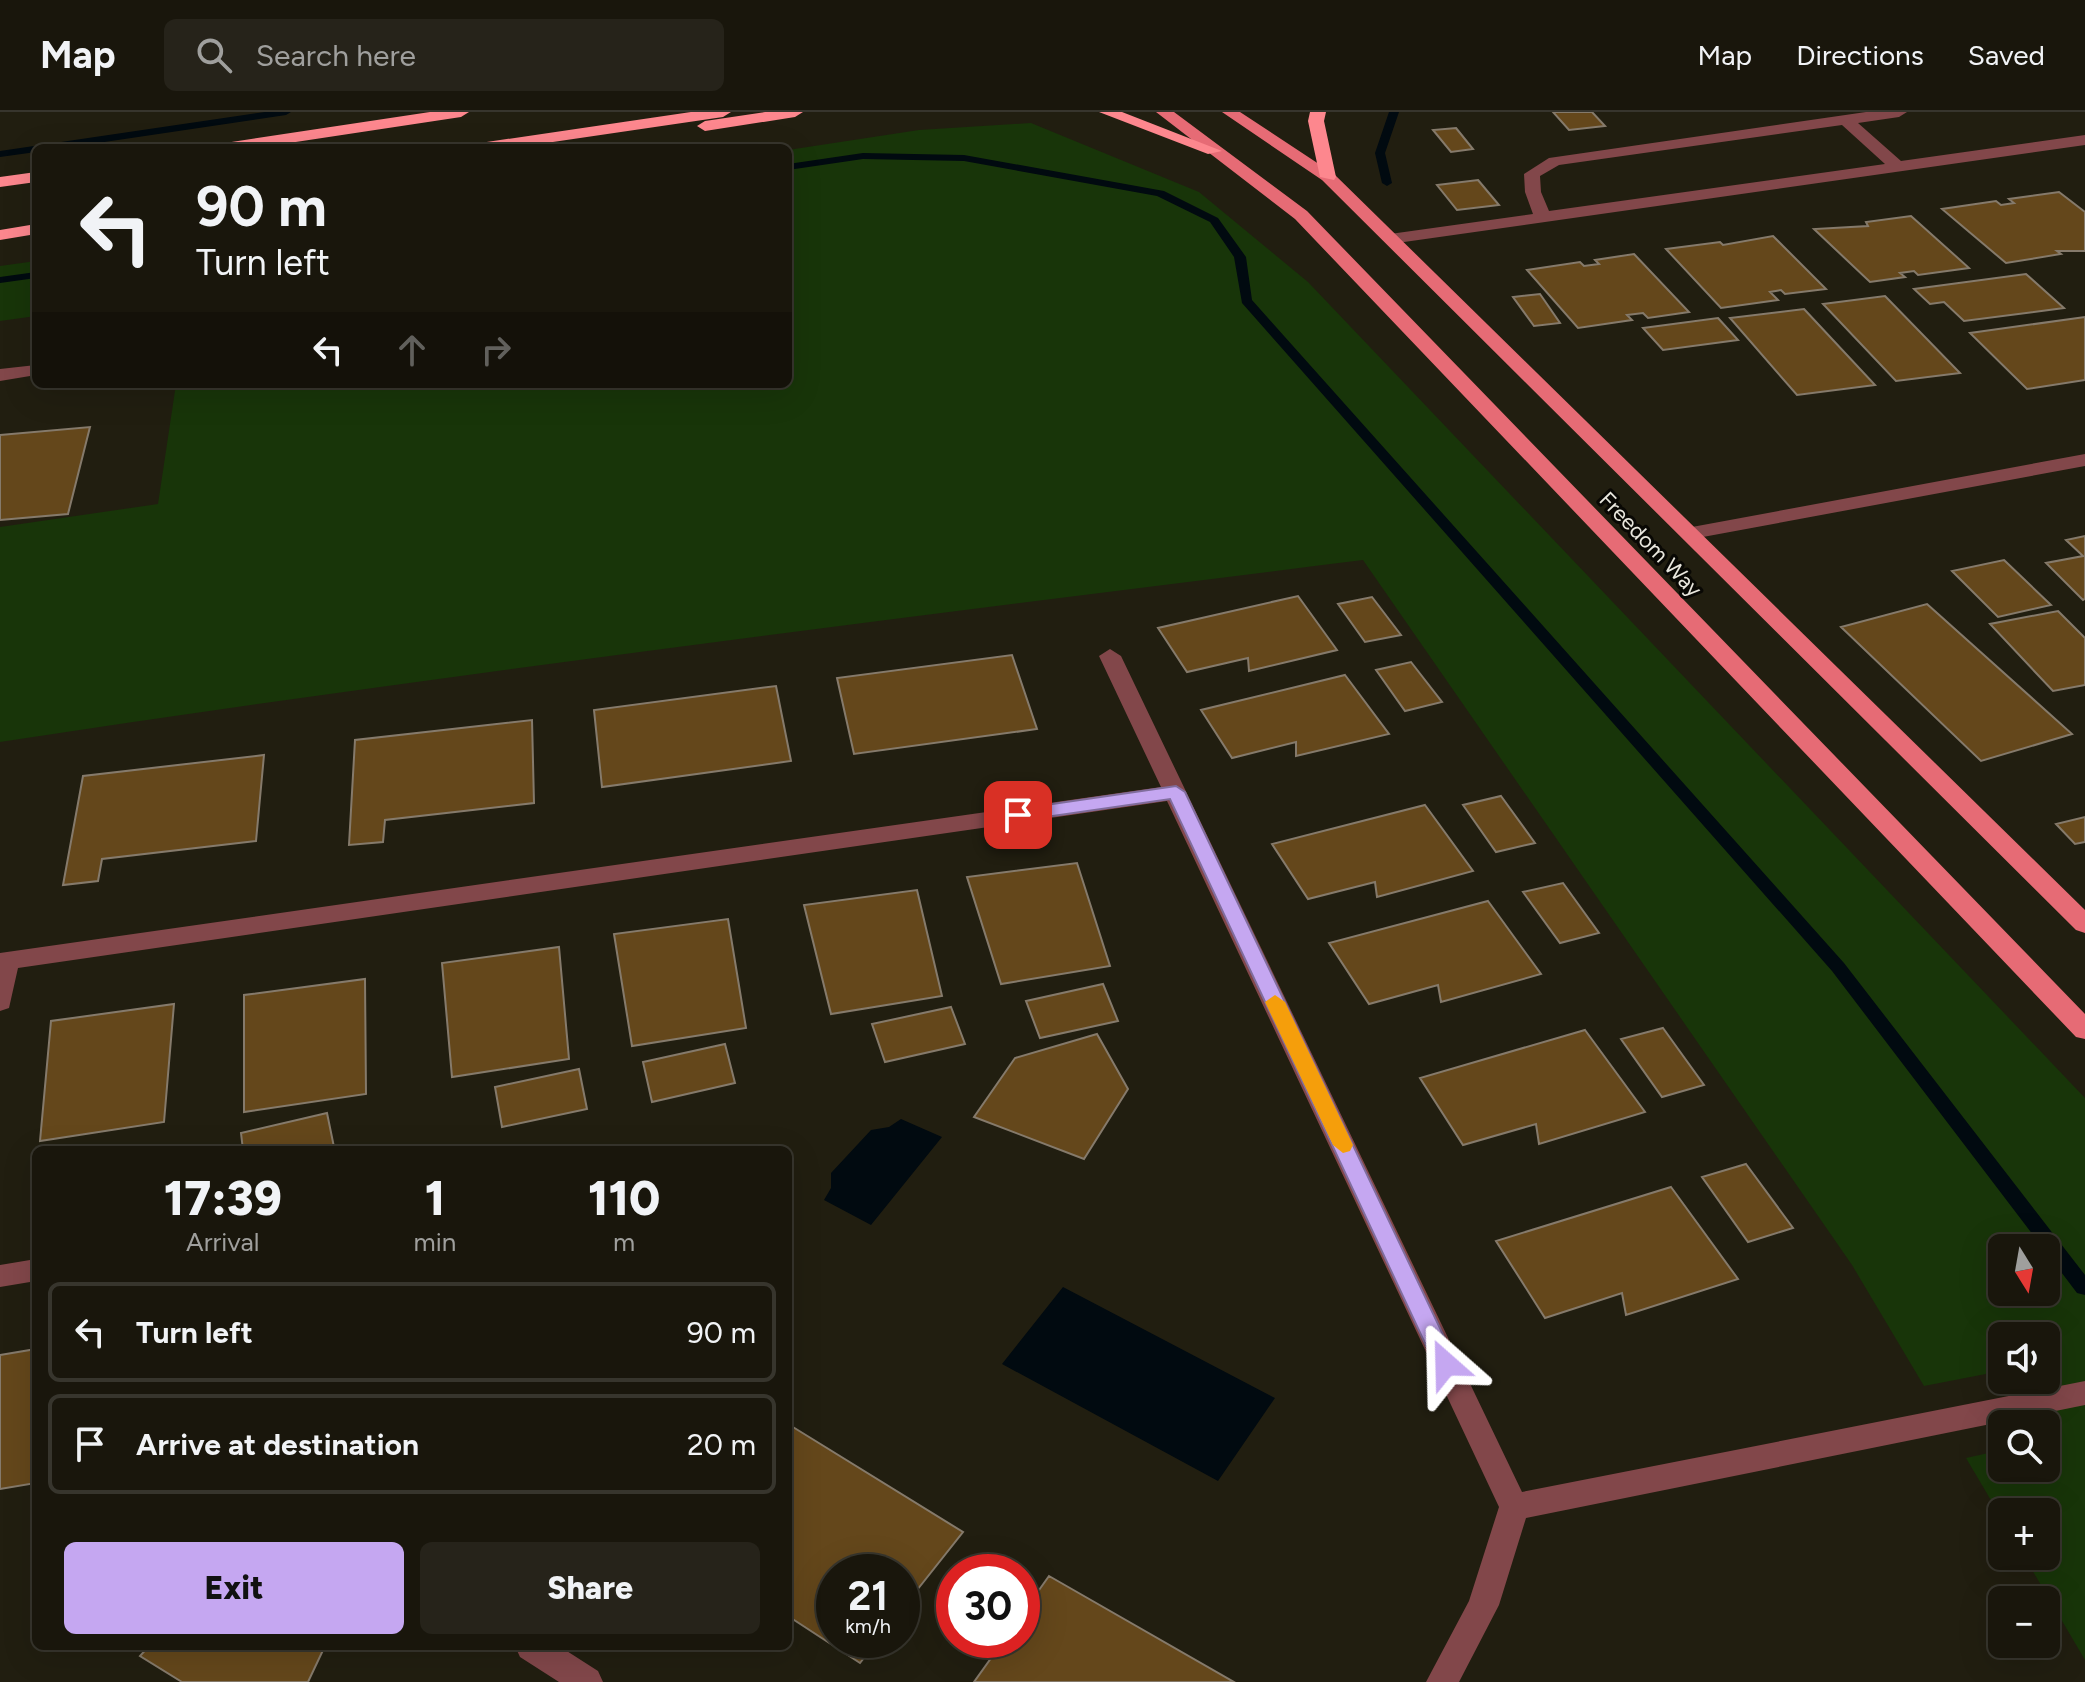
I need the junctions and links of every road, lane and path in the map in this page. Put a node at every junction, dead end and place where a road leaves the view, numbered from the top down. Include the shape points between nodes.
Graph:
1 (461, 112) edge
2 (723, 112) edge
3 (795, 112) edge
4 (1107, 112) edge
5 (1164, 112) edge
6 (1230, 112) edge
7 (1318, 112) edge
8 (1899, 112) edge
9 (1846, 120) junction
10 (2085, 140) edge
11 (251, 144) edge
12 (507, 144) edge
13 (586, 144) edge
14 (1214, 151) junction
15 (1898, 167) junction
16 (1328, 177) junction
17 (32, 178) edge
18 (0, 182) edge
19 (1543, 217) junction
20 (32, 230) edge
21 (0, 235) edge
22 (1390, 239) junction
23 (32, 371) edge
24 (0, 375) edge
25 (2085, 460) edge
26 (1692, 533) junction
27 (1110, 656) dead end
28 (1176, 792) junction
29 (2085, 924) edge
30 (4, 961) edge
31 (0, 1002) edge
32 (2080, 1018) edge
33 (32, 1271) edge
34 (0, 1276) edge
35 (2085, 1393) edge
36 (1514, 1507) junction
37 (537, 1650) edge
38 (587, 1682) edge
39 (1442, 1682) edge

1 - 11 highway
2 - 12 highway
3 - 13 highway
4 - 14 highway
5 - 14 main road, Freedom Way
6 - 16 main road, Freedom Way
7 - 16 highway
8 - 9 street
9 - 15 street
9 - 19 street via 1555,161 1532,174
10 - 15 street
14 - 32 main road, Freedom Way via 1301,215
15 - 19 street
16 - 22 main road, Freedom Way
17 - 18 highway
19 - 22 street
20 - 21 highway
22 - 26 main road, Freedom Way
23 - 24 street
25 - 26 street
26 - 29 main road, Freedom Way
27 - 28 street
28 - 30 street
28 - 36 street
30 - 31 street
33 - 34 street
35 - 36 street
36 - 39 street via 1483,1605
37 - 38 street

